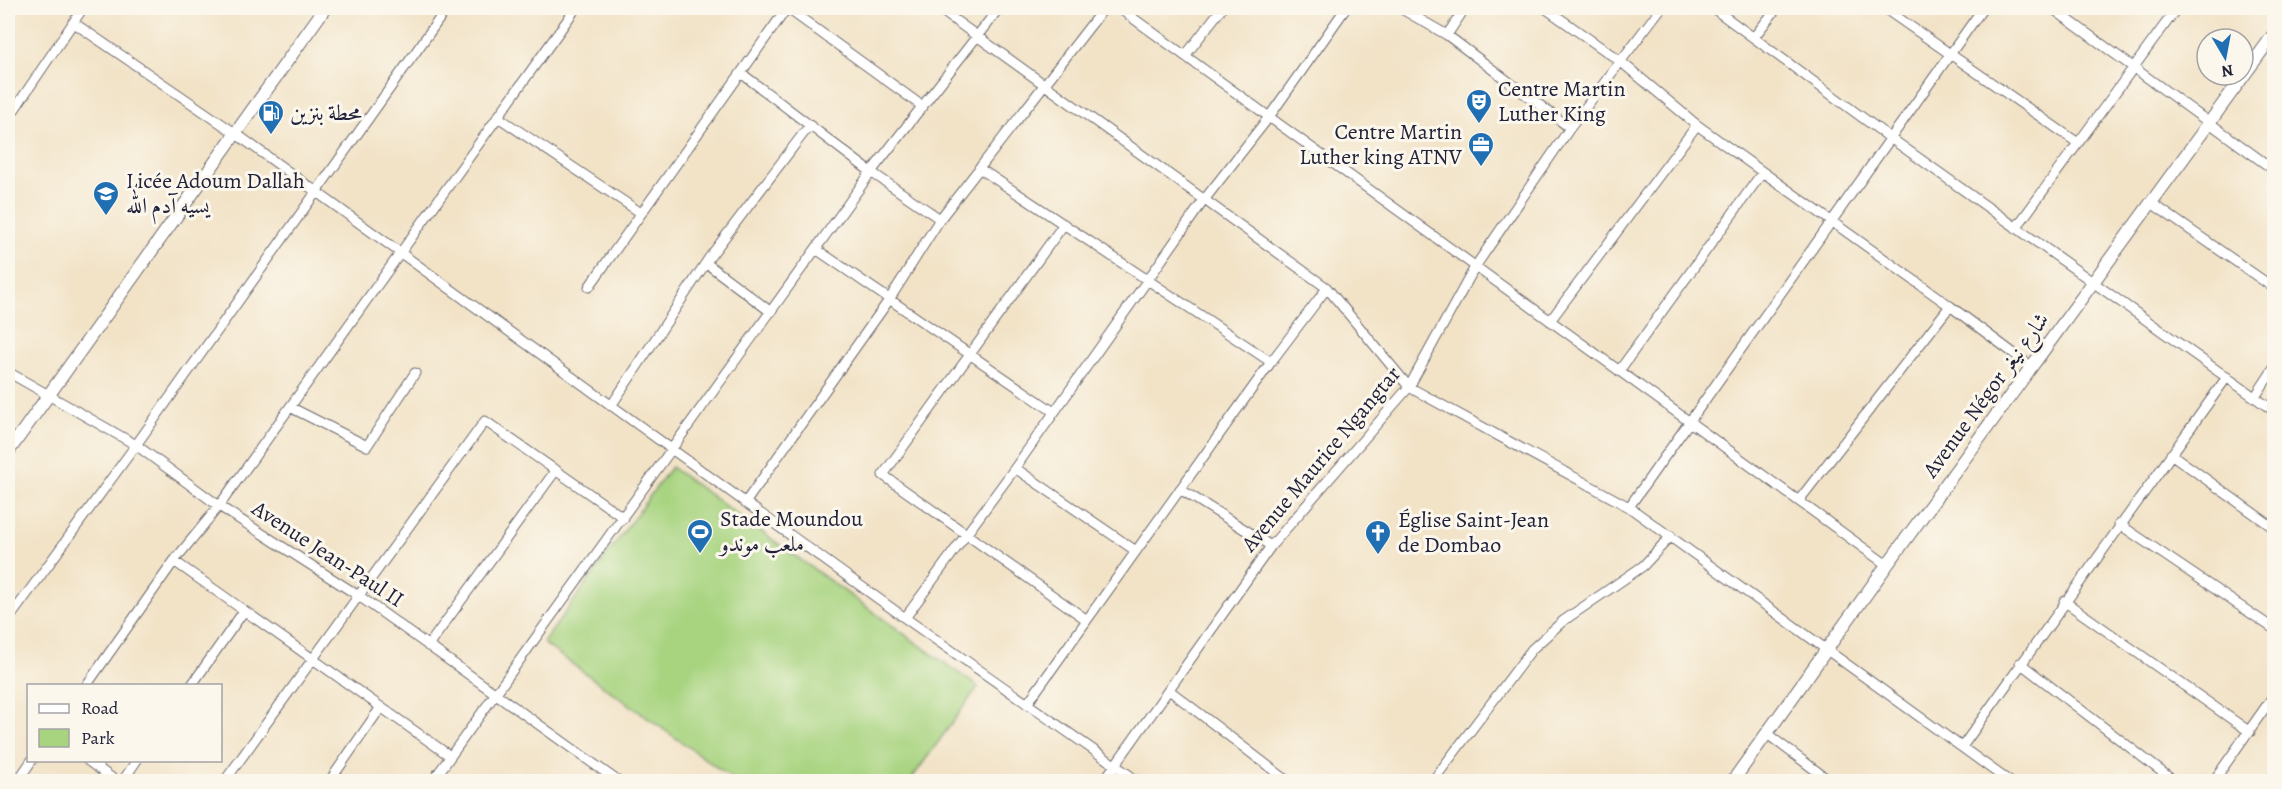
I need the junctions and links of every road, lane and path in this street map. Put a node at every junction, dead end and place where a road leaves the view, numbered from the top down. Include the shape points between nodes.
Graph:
1 (83, 8) edge
2 (325, 8) edge
3 (447, 8) edge
4 (563, 8) edge
5 (787, 8) edge
6 (938, 8) edge
7 (999, 8) edge
8 (1104, 8) edge
9 (1119, 8) edge
10 (1222, 8) edge
11 (1346, 8) edge
12 (1400, 8) edge
13 (1465, 8) edge
14 (1545, 8) edge
15 (1661, 8) edge
16 (1713, 8) edge
17 (1777, 8) edge
18 (1884, 8) edge
19 (1983, 8) edge
20 (2177, 8) edge
21 (2057, 9) edge
22 (574, 10) edge
23 (74, 23) junction
24 (2274, 34) edge
25 (1447, 35) junction
26 (978, 36) junction
27 (1754, 37) junction
28 (1949, 53) junction
29 (1185, 57) junction
30 (1620, 61) junction
31 (2134, 69) junction
32 (741, 74) junction
33 (1044, 84) junction
34 (922, 105) junction
35 (498, 117) junction
36 (1269, 117) junction
37 (8, 119) edge
38 (2209, 124) junction
39 (1697, 125) junction
40 (809, 126) junction
41 (1570, 128) junction
42 (235, 133) junction
43 (1889, 137) junction
44 (2078, 143) junction
45 (979, 168) junction
46 (2274, 170) edge
47 (871, 172) junction
48 (1762, 173) junction
49 (315, 193) junction
50 (1204, 200) junction
51 (2153, 204) junction
52 (641, 213) junction
53 (940, 219) junction
54 (1830, 222) junction
55 (1064, 224) junction
56 (2016, 228) junction
57 (816, 249) junction
58 (400, 254) junction
59 (706, 263) junction
60 (1474, 267) junction
61 (1148, 279) junction
62 (2094, 283) junction
63 (589, 287) dead end
64 (1327, 288) junction
65 (2274, 288) edge
66 (889, 300) junction
67 (1950, 306) junction
68 (771, 312) junction
69 (1550, 321) junction
70 (969, 355) junction
71 (1271, 362) junction
72 (2032, 367) junction
73 (2274, 368) edge
74 (1619, 371) junction
75 (8, 372) edge
76 (415, 373) dead end
77 (2227, 377) junction
78 (1409, 387) junction
79 (49, 395) junction
80 (2255, 397) junction
81 (611, 406) junction
82 (290, 407) junction
83 (2274, 411) edge
84 (1054, 412) junction
85 (1690, 423) junction
86 (136, 445) junction
87 (672, 450) junction
88 (8, 452) edge
89 (2171, 454) junction
90 (1015, 468) junction
91 (556, 470) junction
92 (1180, 489) junction
93 (1800, 499) junction
94 (745, 503) junction
95 (219, 506) junction
96 (1629, 507) junction
97 (624, 518) junction
98 (2119, 524) junction
99 (2274, 528) edge
100 (966, 534) junction
101 (1671, 537) junction
102 (1271, 546) junction
103 (1136, 551) junction
104 (174, 561) junction
105 (1887, 565) junction
106 (359, 596) junction
107 (2064, 601) junction
108 (244, 611) junction
109 (904, 618) junction
110 (8, 620) edge
111 (1087, 620) junction
112 (2274, 629) edge
113 (428, 645) junction
114 (1827, 648) junction
115 (312, 660) junction
116 (2020, 663) junction
117 (87, 684) edge
118 (191, 684) edge
119 (1168, 690) junction
120 (495, 694) junction
121 (2274, 695) edge
122 (1027, 704) junction
123 (381, 707) junction
124 (2250, 732) junction
125 (1766, 733) junction
126 (1962, 747) junction
127 (450, 756) junction
128 (31, 762) edge
129 (90, 762) edge
130 (136, 762) edge
131 (1114, 766) junction
132 (438, 773) junction
133 (17, 782) edge
134 (117, 782) edge
135 (122, 782) edge
136 (224, 782) edge
137 (329, 782) edge
138 (432, 782) edge
139 (450, 782) edge
140 (619, 782) edge
141 (1103, 782) edge
142 (1139, 782) edge
143 (1289, 782) edge
144 (1432, 782) edge
145 (1732, 782) edge
146 (1831, 782) edge
147 (2010, 782) edge
148 (2175, 782) edge
149 (2213, 782) edge

1 - 23 street
2 - 42 main road
3 - 49 street
4 - 22 street
5 - 32 street
5 - 34 street
6 - 26 street
7 - 26 street
8 - 33 street
9 - 29 street
10 - 29 street
11 - 36 street
12 - 25 street
13 - 25 street
14 - 30 street
15 - 30 street, Avenue Maurice Ngangtar
16 - 27 street
17 - 27 street
18 - 28 street
19 - 28 street
20 - 31 street
21 - 31 street
22 - 35 street
23 - 37 street
23 - 42 street
24 - 38 main road, Avenue Négor شارع نيغر
25 - 41 street
26 - 33 street
26 - 34 street
27 - 43 street
28 - 43 street
28 - 44 street
29 - 36 street
30 - 39 street
30 - 41 street, Avenue Maurice Ngangtar
31 - 38 street
31 - 44 street
32 - 40 street
32 - 52 street
33 - 45 street
33 - 50 street
34 - 47 street
35 - 52 street
35 - 58 street
36 - 50 street
36 - 60 street
38 - 46 street
38 - 51 main road, Avenue Négor شارع نيغر
39 - 48 street
39 - 69 street
40 - 47 street
40 - 59 street
41 - 60 street, Avenue Maurice Ngangtar
42 - 49 street
42 - 79 main road
43 - 54 street
43 - 56 street
44 - 56 street
45 - 53 street
45 - 55 street
47 - 53 street
47 - 57 street
48 - 54 street
48 - 74 street
49 - 58 street
49 - 86 street
50 - 61 street
50 - 64 street
51 - 62 main road, Avenue Négor شارع نيغر
51 - 65 street
52 - 63 street
53 - 66 street
54 - 67 street
54 - 85 street
55 - 61 street
55 - 70 street
56 - 62 street
57 - 66 street
57 - 68 street
58 - 81 street
58 - 82 street
59 - 68 street
59 - 81 street
60 - 69 street
60 - 78 street, Avenue Maurice Ngangtar
61 - 71 street
61 - 84 street
62 - 72 main road, Avenue Négor شارع نيغر
62 - 77 street
64 - 71 street
64 - 78 street
66 - 70 street
66 - 94 street
67 - 72 street
67 - 93 street
68 - 87 street
69 - 74 street
70 - 84 street
70 - 100 street via 883,475
71 - 92 street
72 - 105 main road, Avenue Négor شارع نيغر
73 - 80 street
74 - 85 street
75 - 79 street, Avenue Jean-Paul II
76 - 82 street via 366,446
77 - 80 street
77 - 89 street
78 - 96 street
78 - 102 street, Avenue Maurice Ngangtar
79 - 86 street, Avenue Jean-Paul II
79 - 88 main road
80 - 83 street
81 - 87 street
82 - 95 street
84 - 90 street
85 - 93 street
85 - 96 street
86 - 95 street, Avenue Jean-Paul II
86 - 110 street
87 - 94 street
87 - 97 street
89 - 98 street
89 - 99 street
90 - 100 street
90 - 103 street
91 - 97 street
91 - 106 street via 485,421
91 - 113 street
92 - 102 street
92 - 103 street
93 - 105 street
94 - 109 street
95 - 104 street
95 - 106 street, Avenue Jean-Paul II
96 - 101 street
97 - 120 street
98 - 107 street
98 - 112 street
100 - 109 street
100 - 111 street
101 - 114 street
101 - 144 street via 1643,566 1563,621 1532,649
102 - 119 street, Avenue Maurice Ngangtar
103 - 111 street
104 - 108 street
104 - 117 street
105 - 114 main road, Avenue Négor شارع نيغر
106 - 113 street, Avenue Jean-Paul II
106 - 115 street
107 - 116 street
107 - 124 street
108 - 115 street
108 - 118 street
109 - 122 street
111 - 122 street
113 - 120 street, Avenue Jean-Paul II
114 - 125 main road, Avenue Négor شارع نيغر
114 - 126 street
115 - 123 street
115 - 136 street
116 - 126 street
116 - 148 street
119 - 131 street, Avenue Maurice Ngangtar
119 - 143 street
120 - 127 street
120 - 140 street, Avenue Jean-Paul II
121 - 124 street
122 - 131 street
123 - 127 street
123 - 137 street
124 - 149 street
125 - 145 main road, Avenue Négor شارع نيغر
125 - 146 street
126 - 147 street
127 - 132 street
128 - 133 street
129 - 134 street
130 - 135 street
131 - 141 street, Avenue Maurice Ngangtar
131 - 142 street
132 - 138 street
132 - 139 street

